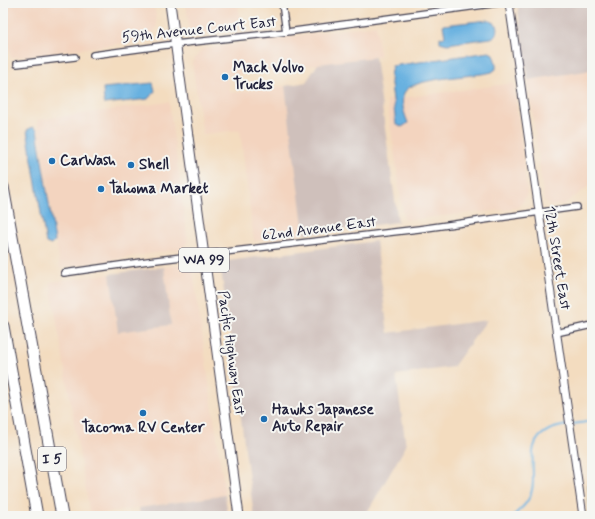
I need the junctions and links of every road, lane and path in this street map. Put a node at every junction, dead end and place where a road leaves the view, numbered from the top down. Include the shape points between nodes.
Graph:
1 (170, 3) edge
2 (282, 3) edge
3 (499, 3) edge
4 (508, 3) edge
5 (286, 32) junction
6 (176, 44) junction
7 (92, 55) dead end
8 (76, 57) dead end
9 (17, 64) dead end
10 (3, 187) edge
11 (577, 207) dead end
12 (537, 212) junction
13 (203, 255) junction
14 (64, 273) dead end
15 (592, 325) edge
16 (3, 326) edge
17 (556, 333) junction
18 (37, 516) edge
19 (62, 516) edge
20 (239, 516) edge
21 (582, 516) edge

1 - 6 main road, Pacific Highway East / WA 99
2 - 5 street
3 - 5 street, 59th Avenue Court East
4 - 12 street, 12th Street East
5 - 6 street, 59th Avenue Court East
6 - 7 street, 59th Avenue Court East
6 - 13 main road, Pacific Highway East / WA 99
8 - 9 street
10 - 19 highway, I 5
11 - 12 street, 62nd Avenue East
12 - 13 street, 62nd Avenue East
12 - 17 street, 12th Street East
13 - 14 street, 62nd Avenue East
13 - 20 main road, Pacific Highway East / WA 99
15 - 17 street
16 - 18 highway, I 5
17 - 21 street, 12th Street East

